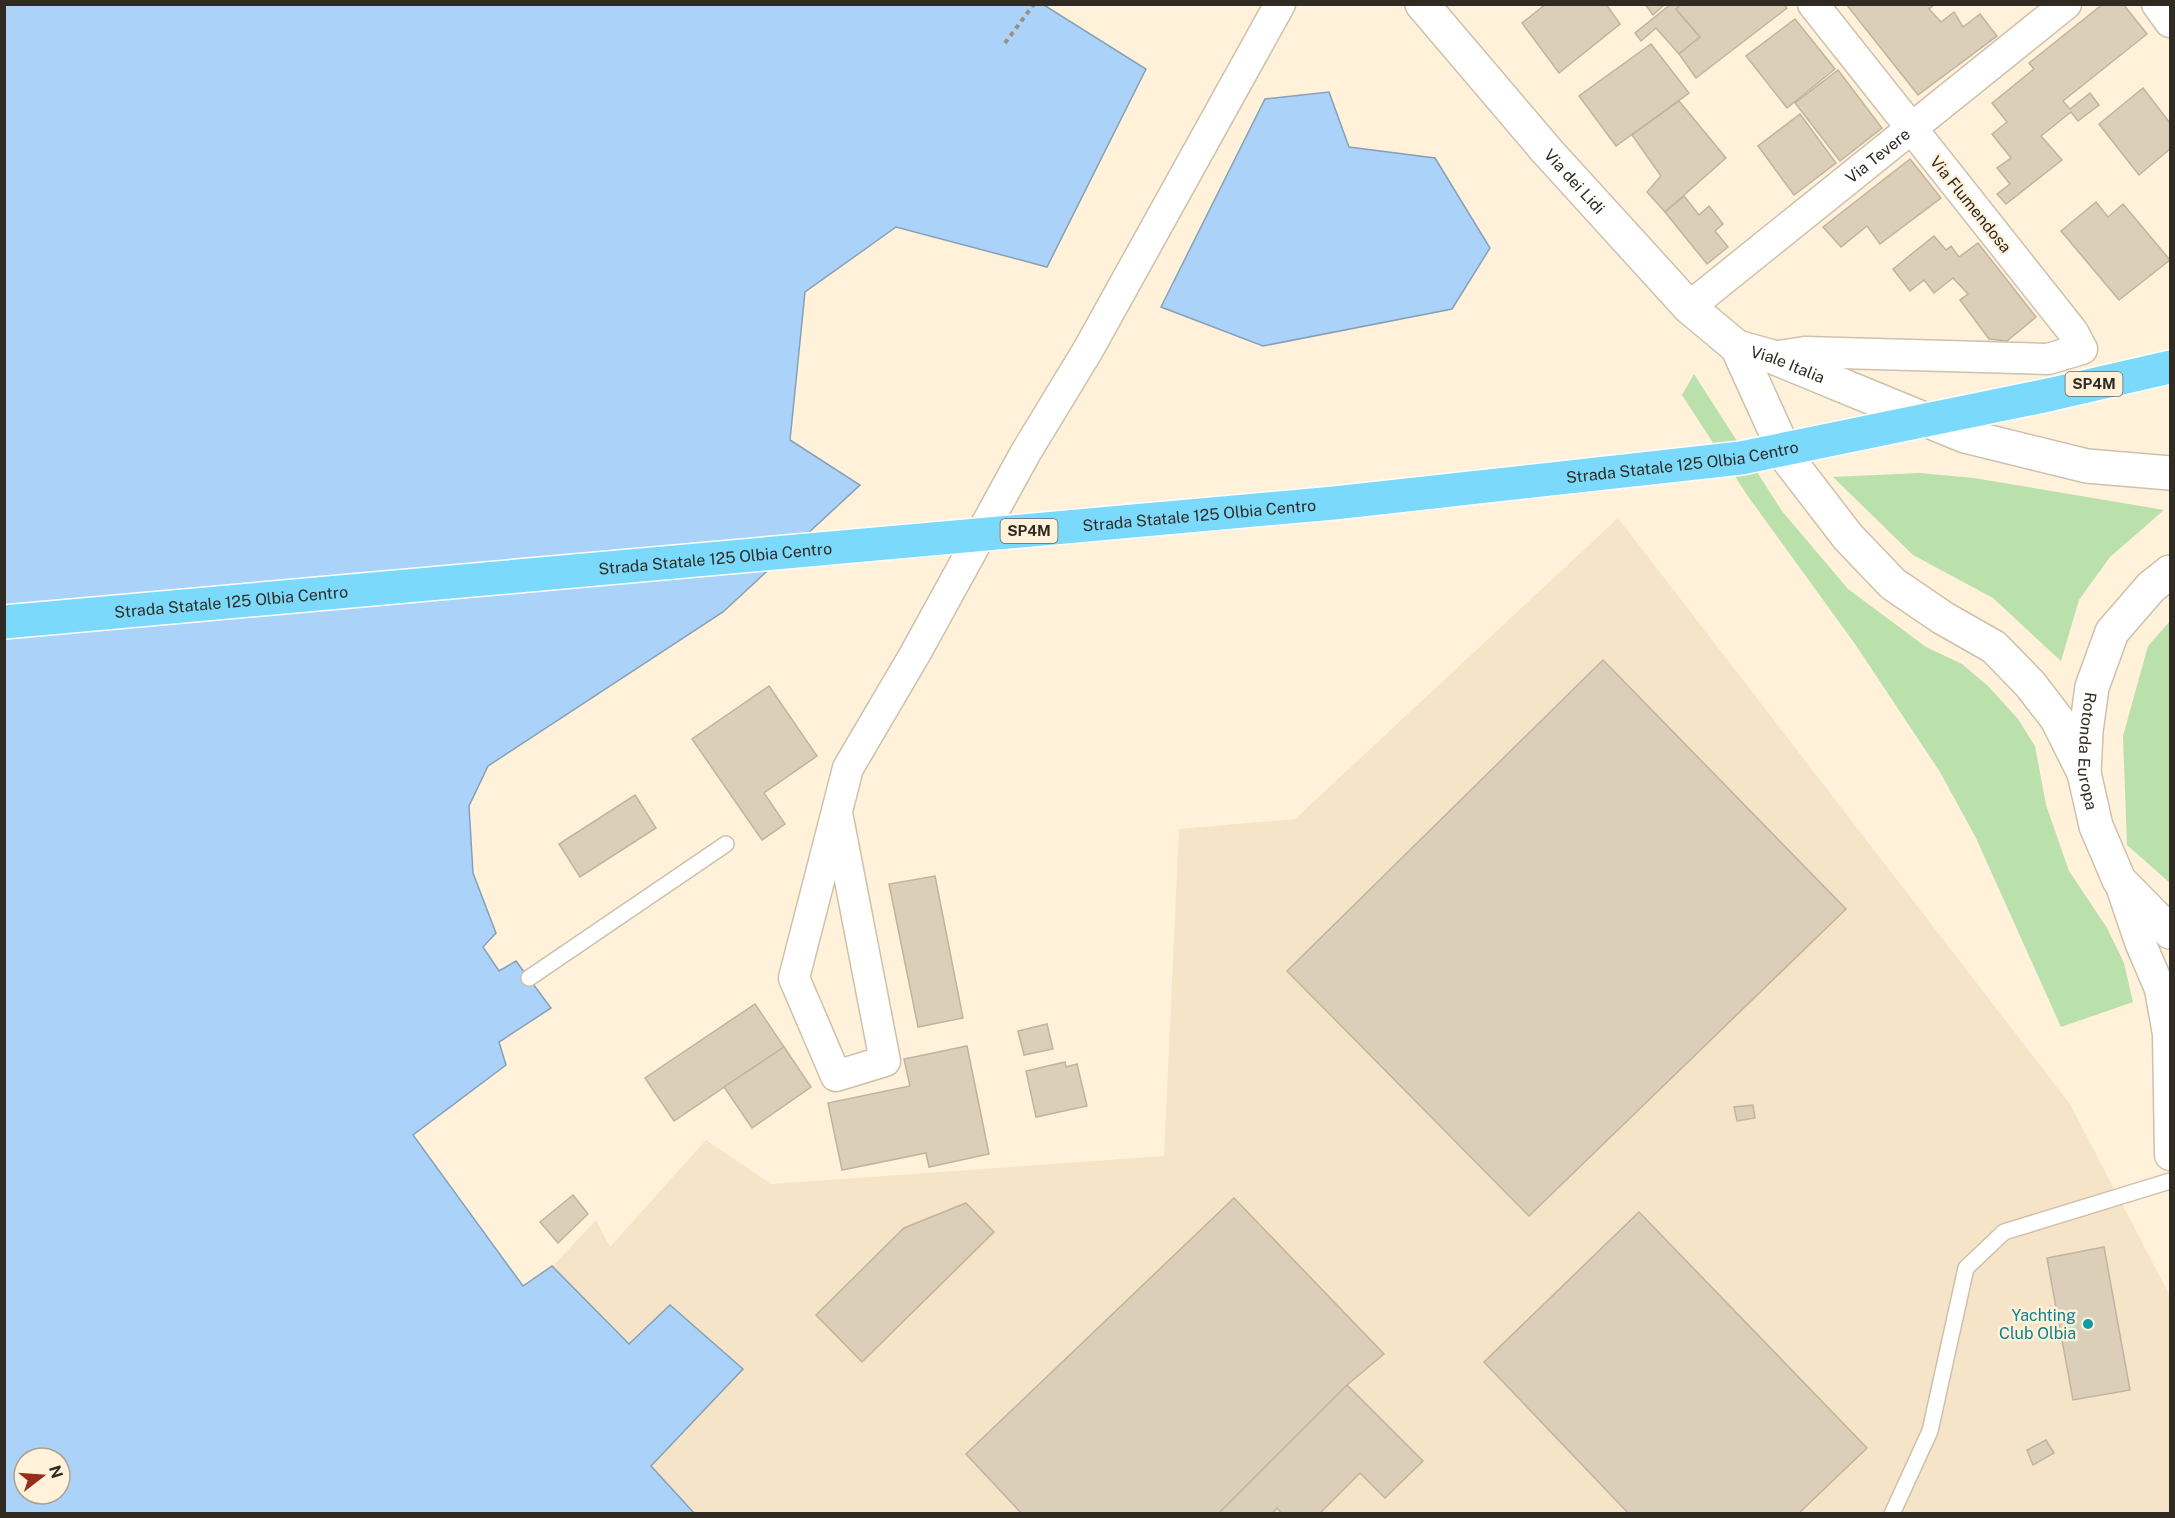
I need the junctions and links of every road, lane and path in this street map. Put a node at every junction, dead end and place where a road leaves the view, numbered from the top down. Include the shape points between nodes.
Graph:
1 (1034, 4) edge
2 (1280, 4) edge
3 (1422, 4) edge
4 (1813, 4) edge
5 (2066, 4) edge
6 (2157, 4) edge
7 (2170, 21) edge
8 (1005, 43) dead end
9 (1912, 131) junction
10 (1689, 307) junction
11 (1737, 347) junction
12 (1773, 357) junction
13 (2170, 367) edge
14 (2170, 473) edge
15 (2170, 572) edge
16 (4, 622) edge
17 (2084, 773) junction
18 (837, 813) junction
19 (726, 844) dead end
20 (2119, 880) junction
21 (2170, 932) edge
22 (529, 978) dead end
23 (2170, 1106) edge
24 (2170, 1155) edge
25 (2170, 1181) edge
26 (1892, 1514) edge

1 - 8 path
2 - 18 street via 1088,350 848,768
3 - 10 main road, Via dei Lidi via 1547,152
4 - 9 street, Via Flumendosa
5 - 9 street, Via Tevere
6 - 7 street
9 - 10 street, Via Tevere
9 - 12 street, Via Flumendosa via 2073,332 2082,349 2048,359 1805,352
10 - 11 main road, Via dei Lidi
11 - 12 main road, Viale Italia
11 - 17 main road, Viale Italia via 1788,459 1848,537 1893,584 1994,647 2057,719
12 - 14 main road, Viale Italia via 1965,436 2087,466
13 - 16 main road, Strada Statale 125 Olbia Centro / SP4M, bridge via 1741,458 1334,503
15 - 17 main road, Rotonda Europa via 2151,587 2112,632 2092,687
17 - 20 main road, Rotonda Europa via 2096,826
18 - 18 street via 794,978 836,1076 885,1061
19 - 22 lane
20 - 21 main road, Rotonda Europa
20 - 23 street via 2160,989 2168,1034
23 - 24 street
25 - 26 lane via 2004,1232 1966,1268 1930,1431

